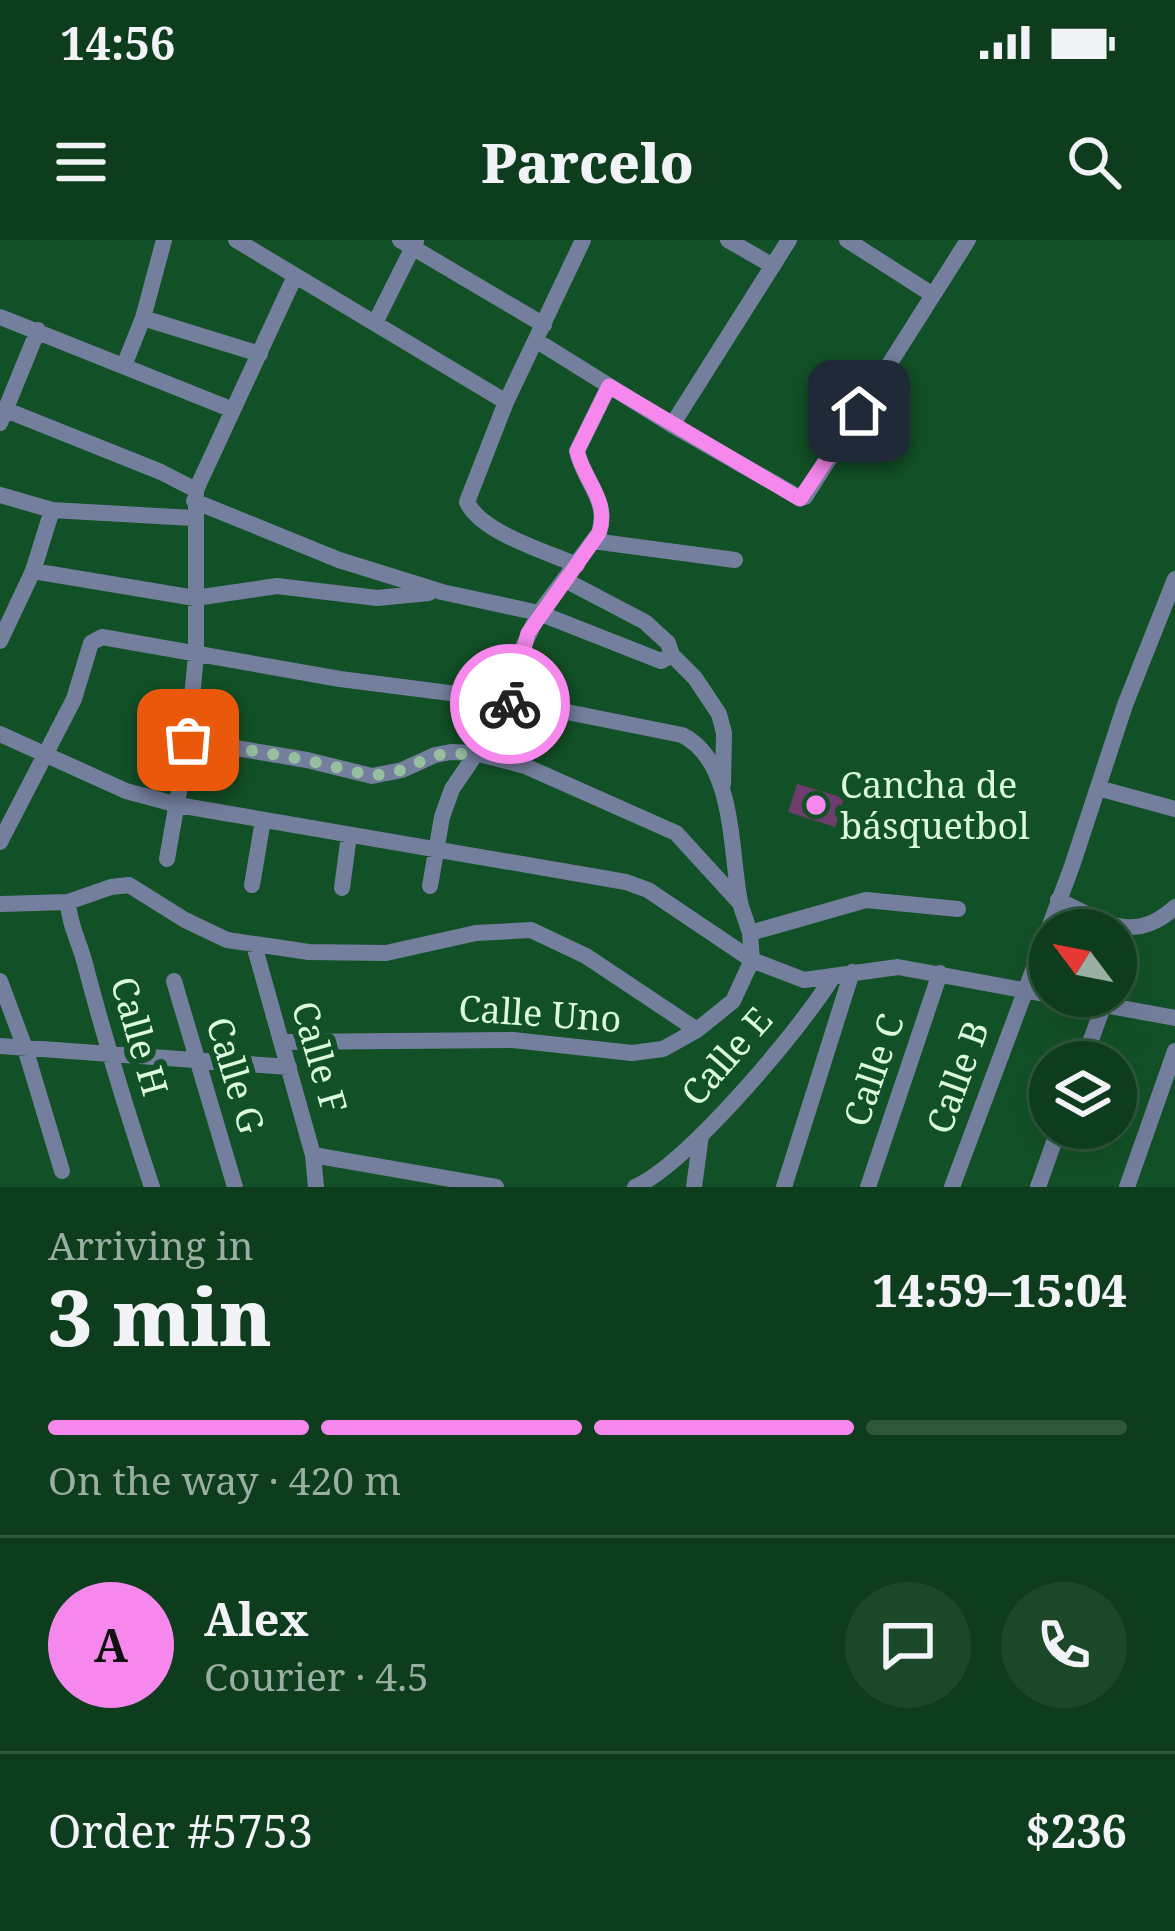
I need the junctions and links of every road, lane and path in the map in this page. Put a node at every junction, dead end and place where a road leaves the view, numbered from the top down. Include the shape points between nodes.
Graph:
1 (164, 240) edge
2 (236, 240) edge
3 (728, 240) edge
4 (789, 240) edge
5 (847, 240) edge
6 (968, 240) edge
7 (410, 242) edge
8 (577, 242) edge
9 (773, 266) junction
10 (296, 276) junction
11 (933, 296) junction
12 (0, 316) edge
13 (143, 318) junction
14 (375, 323) junction
15 (38, 330) junction
16 (541, 333) junction
17 (260, 354) junction
18 (125, 364) junction
19 (609, 386) junction
20 (506, 402) junction
21 (233, 410) junction
22 (3, 417) edge
23 (672, 425) junction
24 (0, 495) edge
25 (195, 503) junction
26 (52, 510) junction
27 (593, 542) junction
28 (735, 560) dead end
29 (33, 571) junction
30 (571, 572) junction
31 (1175, 580) edge
32 (442, 592) junction
33 (195, 598) junction
34 (539, 613) junction
35 (0, 640) edge
36 (196, 655) junction
37 (672, 655) junction
38 (512, 700) junction
39 (0, 734) edge
40 (188, 740) junction
41 (475, 753) junction
42 (47, 756) junction
43 (1098, 788) junction
44 (723, 789) junction
45 (1173, 803) edge
46 (178, 805) junction
47 (262, 820) junction
48 (349, 835) junction
49 (0, 842) edge
50 (438, 850) junction
51 (167, 859) dead end
52 (252, 885) dead end
53 (430, 886) dead end
54 (342, 888) dead end
55 (1058, 900) junction
56 (68, 902) junction
57 (740, 903) junction
58 (0, 904) edge
59 (1175, 907) edge
60 (958, 909) dead end
61 (750, 933) junction
62 (254, 945) junction
63 (752, 960) junction
64 (852, 972) junction
65 (940, 973) junction
66 (832, 978) junction
67 (0, 981) edge
68 (175, 981) dead end
69 (1024, 991) junction
70 (1029, 992) edge
71 (1137, 1011) edge
72 (1175, 1018) edge
73 (697, 1030) junction
74 (281, 1042) junction
75 (0, 1046) edge
76 (25, 1048) junction
77 (1175, 1051) edge
78 (108, 1055) junction
79 (198, 1063) junction
80 (289, 1067) junction
81 (702, 1134) junction
82 (1052, 1149) edge
83 (313, 1155) junction
84 (62, 1171) dead end
85 (1130, 1186) edge
86 (152, 1187) edge
87 (236, 1187) edge
88 (316, 1187) edge
89 (496, 1187) edge
90 (635, 1187) edge
91 (694, 1187) edge
92 (784, 1187) edge
93 (868, 1187) edge
94 (952, 1187) edge
95 (1038, 1187) edge

1 - 13 street
2 - 10 street
3 - 9 street
4 - 9 street
5 - 11 street
6 - 11 street
7 - 14 street
7 - 16 street
8 - 16 street
9 - 23 street
10 - 14 street
10 - 17 street
11 - 23 street via 805,496
12 - 15 street
13 - 17 street
13 - 18 street
14 - 20 street
15 - 18 street
15 - 22 street
16 - 19 street
16 - 20 street
17 - 21 street
18 - 21 street
19 - 23 street
19 - 27 street via 577,451 602,503
20 - 30 street via 466,502
21 - 25 street
22 - 25 street via 161,472
24 - 26 street
25 - 26 street
25 - 32 street
25 - 33 street
26 - 29 street
27 - 28 street
27 - 30 street
29 - 33 street
29 - 35 street
30 - 34 street
30 - 37 street via 645,622
31 - 43 street, Calle B
32 - 33 street via 377,598 277,586
32 - 34 street
33 - 36 street
34 - 37 street via 661,661
34 - 38 street via 520,653
36 - 38 street
36 - 40 street
36 - 42 street via 95,638
37 - 44 street via 719,714
38 - 41 street
38 - 44 street via 682,735 703,751
39 - 42 street
40 - 41 street via 372,776 435,755
40 - 46 street
41 - 50 street via 446,802
41 - 57 street via 525,766 676,833
42 - 46 street
42 - 49 street
43 - 45 street
43 - 55 street, Calle B
44 - 57 street
46 - 47 street
46 - 51 street
47 - 48 street
47 - 52 street
48 - 50 street
48 - 54 street
50 - 53 street
50 - 63 street via 637,885
55 - 59 street via 1120,929
55 - 69 street, Calle B
56 - 58 street
56 - 62 street via 129,885 226,940
56 - 78 street, Calle H
57 - 61 street
60 - 61 street via 866,900
61 - 63 street
62 - 73 street via 386,953 531,930 630,982
62 - 74 street, Calle F
63 - 66 street via 804,980
63 - 73 street, Calle Uno via 733,1001
64 - 65 street via 886,966
64 - 66 street
64 - 92 street
65 - 69 street
65 - 93 street, Calle C
66 - 81 street, Calle E
67 - 76 street
68 - 79 street, Calle G
69 - 70 street
69 - 94 street, Calle B
71 - 72 street
73 - 74 street, Calle Uno via 632,1053 513,1040
74 - 80 street, Calle F
75 - 76 street
76 - 78 street
76 - 84 street
77 - 85 street
78 - 79 street
78 - 86 street, Calle H
79 - 80 street
79 - 87 street, Calle G
80 - 83 street, Calle F
81 - 90 street
81 - 91 street, Calle E
82 - 95 street
83 - 88 street, Calle F
83 - 89 street

